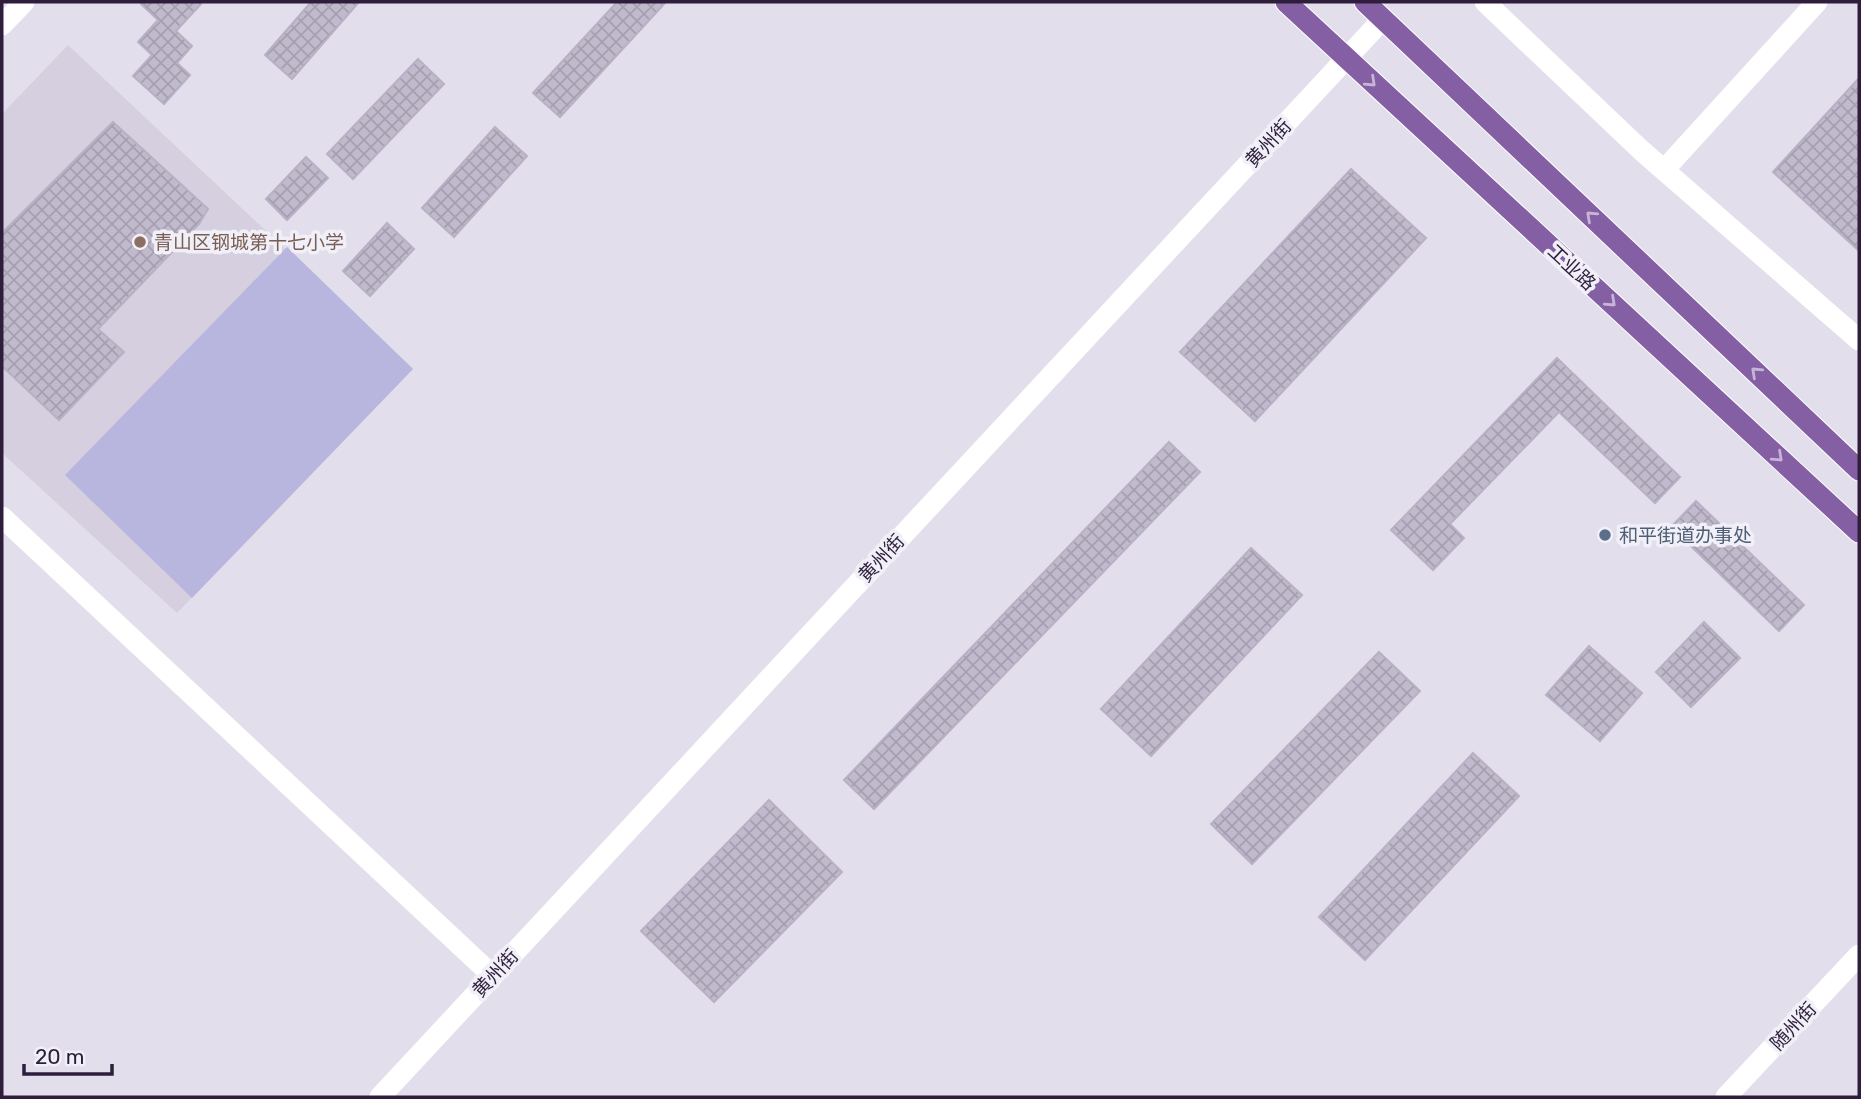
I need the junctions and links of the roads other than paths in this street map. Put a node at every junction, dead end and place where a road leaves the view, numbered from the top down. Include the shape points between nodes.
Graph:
1 (24, 2) edge
2 (1286, 2) edge
3 (1365, 2) edge
4 (1485, 2) edge
5 (1817, 2) edge
6 (1383, 19) junction
7 (2, 25) edge
8 (1346, 58) junction
9 (1664, 170) junction
10 (1859, 340) edge
11 (1859, 470) edge
12 (2, 517) edge
13 (1859, 532) edge
14 (1859, 955) edge
15 (493, 976) junction
16 (380, 1097) edge
17 (1726, 1097) edge

1 - 7 street
2 - 8 main road, 工业路
3 - 6 main road
4 - 9 street
5 - 9 street
6 - 8 street, 黄州街
11 -> 6 main road
8 -> 13 main road, 工业路
8 - 15 street, 黄州街
9 - 10 street
12 - 15 street
14 - 17 street, 随州街
15 - 16 street, 黄州街

